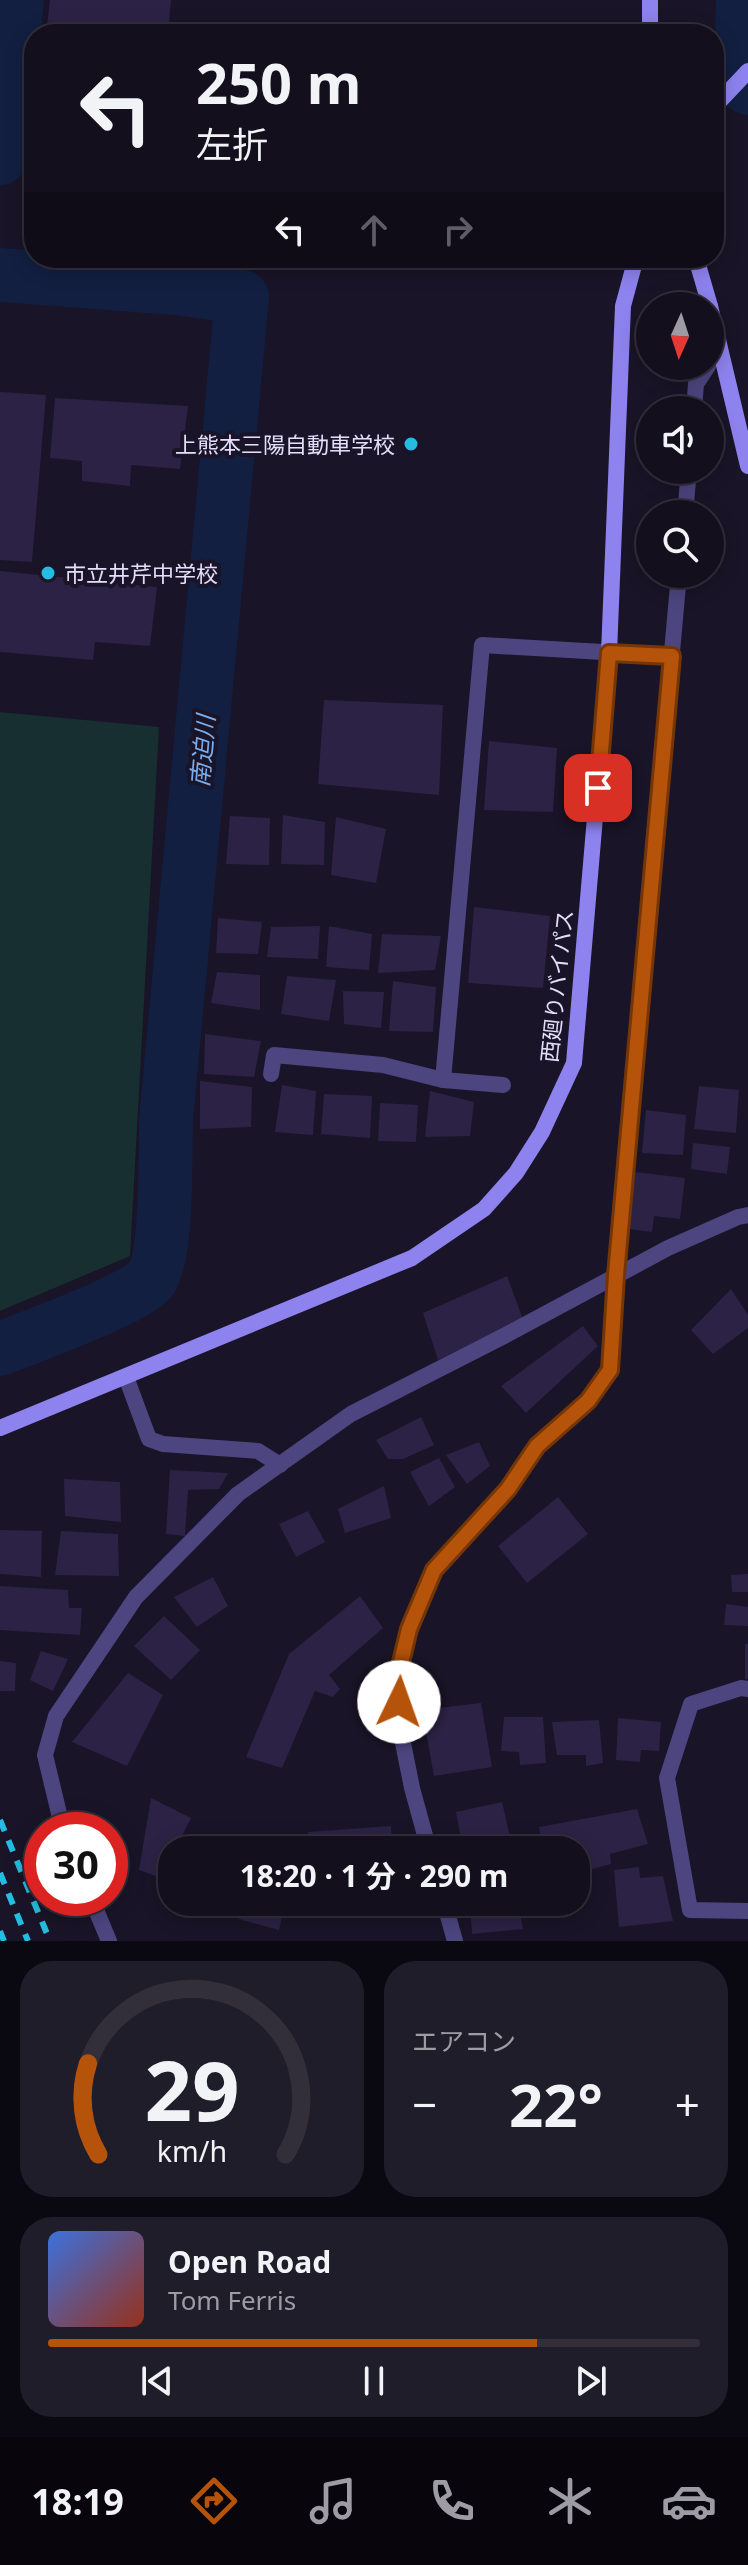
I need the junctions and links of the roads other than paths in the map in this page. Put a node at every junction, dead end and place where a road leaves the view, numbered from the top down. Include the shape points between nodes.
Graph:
1 (650, 0) edge
2 (650, 24) edge
3 (748, 71) edge
4 (724, 96) edge
5 (633, 268) edge
6 (699, 268) edge
7 (706, 292) edge
8 (724, 358) edge
9 (748, 466) edge
10 (678, 588) edge
11 (609, 653) junction
12 (672, 656) junction
13 (271, 1074) dead end
14 (443, 1080) junction
15 (503, 1085) dead end
16 (748, 1215) edge
17 (616, 1275) junction
18 (126, 1377) junction
19 (0, 1428) edge
20 (280, 1465) junction
21 (748, 1689) edge
22 (59, 1812) edge
23 (425, 1836) edge
24 (748, 1911) edge
25 (99, 1916) edge
26 (448, 1916) edge
27 (109, 1941) edge
28 (455, 1941) edge

1 - 2 street
3 - 4 street
5 - 11 street, 西廻りバイパス via 623,306
6 - 7 street
8 - 9 street
10 - 12 street
11 - 12 street
11 - 14 street via 482,645
11 - 18 street, 西廻りバイパス via 574,1063 516,1173 484,1209 412,1258
12 - 17 street
13 - 14 street via 274,1055 383,1065
14 - 15 street
16 - 17 street
17 - 20 street via 351,1414
17 - 23 street via 610,1370 588,1401 537,1446 508,1489 434,1570 409,1629 398,1675 400,1728
18 - 19 street, 西廻りバイパス
18 - 20 street via 149,1439 258,1451
20 - 22 street via 238,1494 136,1597 56,1716 45,1755
21 - 24 street via 691,1704 667,1778 690,1910
25 - 27 street
26 - 28 street

